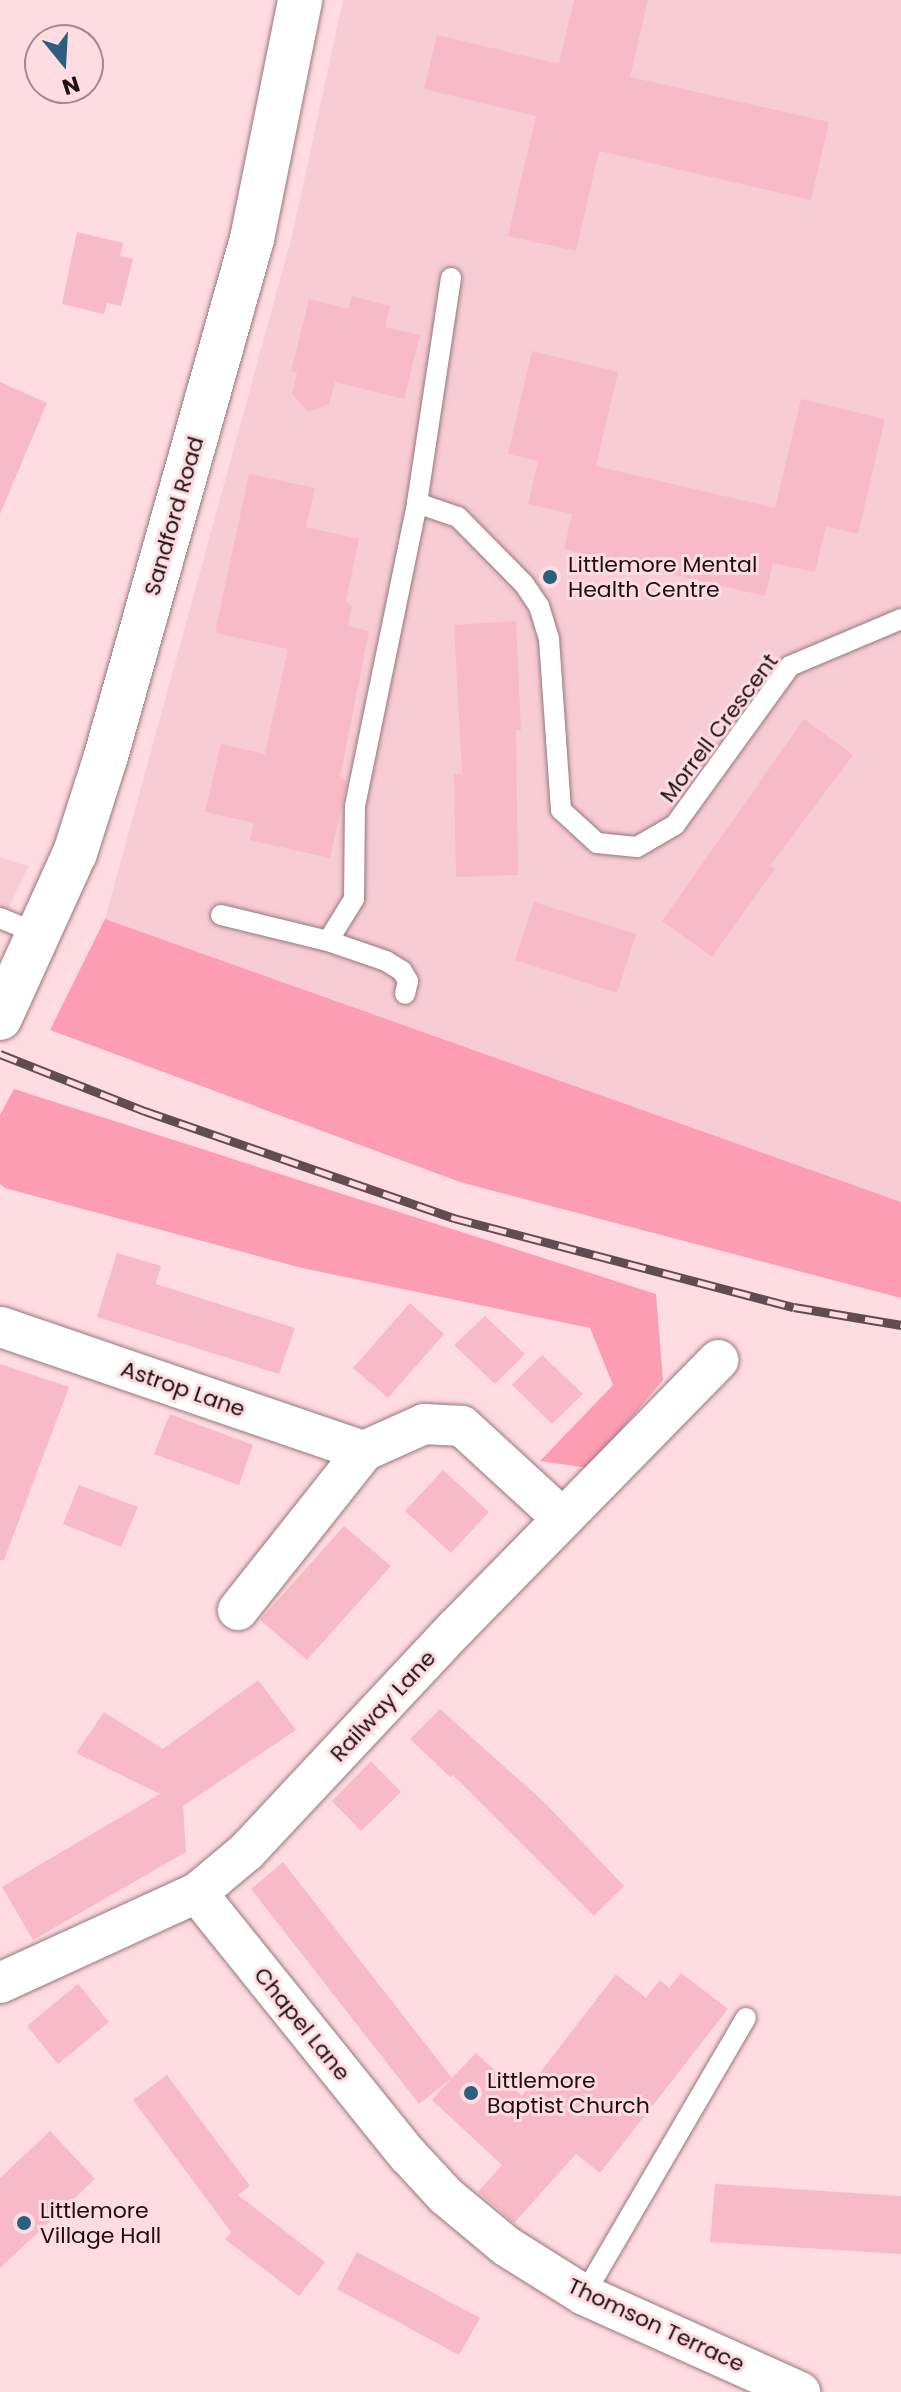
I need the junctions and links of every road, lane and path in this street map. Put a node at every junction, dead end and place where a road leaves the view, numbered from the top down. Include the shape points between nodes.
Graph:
1 (300, 0) edge
2 (451, 278) dead end
3 (417, 503) junction
4 (901, 619) edge
5 (221, 915) dead end
6 (22, 938) edge
7 (328, 941) junction
8 (405, 994) dead end
9 (0, 1018) edge
10 (1, 1327) edge
11 (718, 1360) dead end
12 (364, 1451) junction
13 (562, 1518) junction
14 (238, 1610) dead end
15 (197, 1893) junction
16 (0, 1983) edge
17 (746, 2018) dead end
18 (408, 2155) joint
19 (584, 2295) junction
20 (800, 2392) edge

1 - 6 street, Sandford Road via 248,254 106,756 75,853
2 - 3 lane
3 - 4 lane, Morrell Crescent via 458,517 539,606 549,639 561,810 597,843 637,847 675,825 790,666
3 - 7 lane via 355,806 354,899
5 - 7 lane
6 - 9 street, Sandford Road
7 - 8 lane via 402,971 408,981
10 - 12 street, Astrop Lane
11 - 13 street, Railway Lane
12 - 13 street via 424,1424 462,1426
12 - 14 street
13 - 15 street, Railway Lane via 247,1851
15 - 16 street, Railway Lane
15 - 18 street, Chapel Lane
17 - 19 lane
18 - 19 street, Thomson Terrace via 446,2196 506,2246
19 - 20 street, Thomson Terrace

